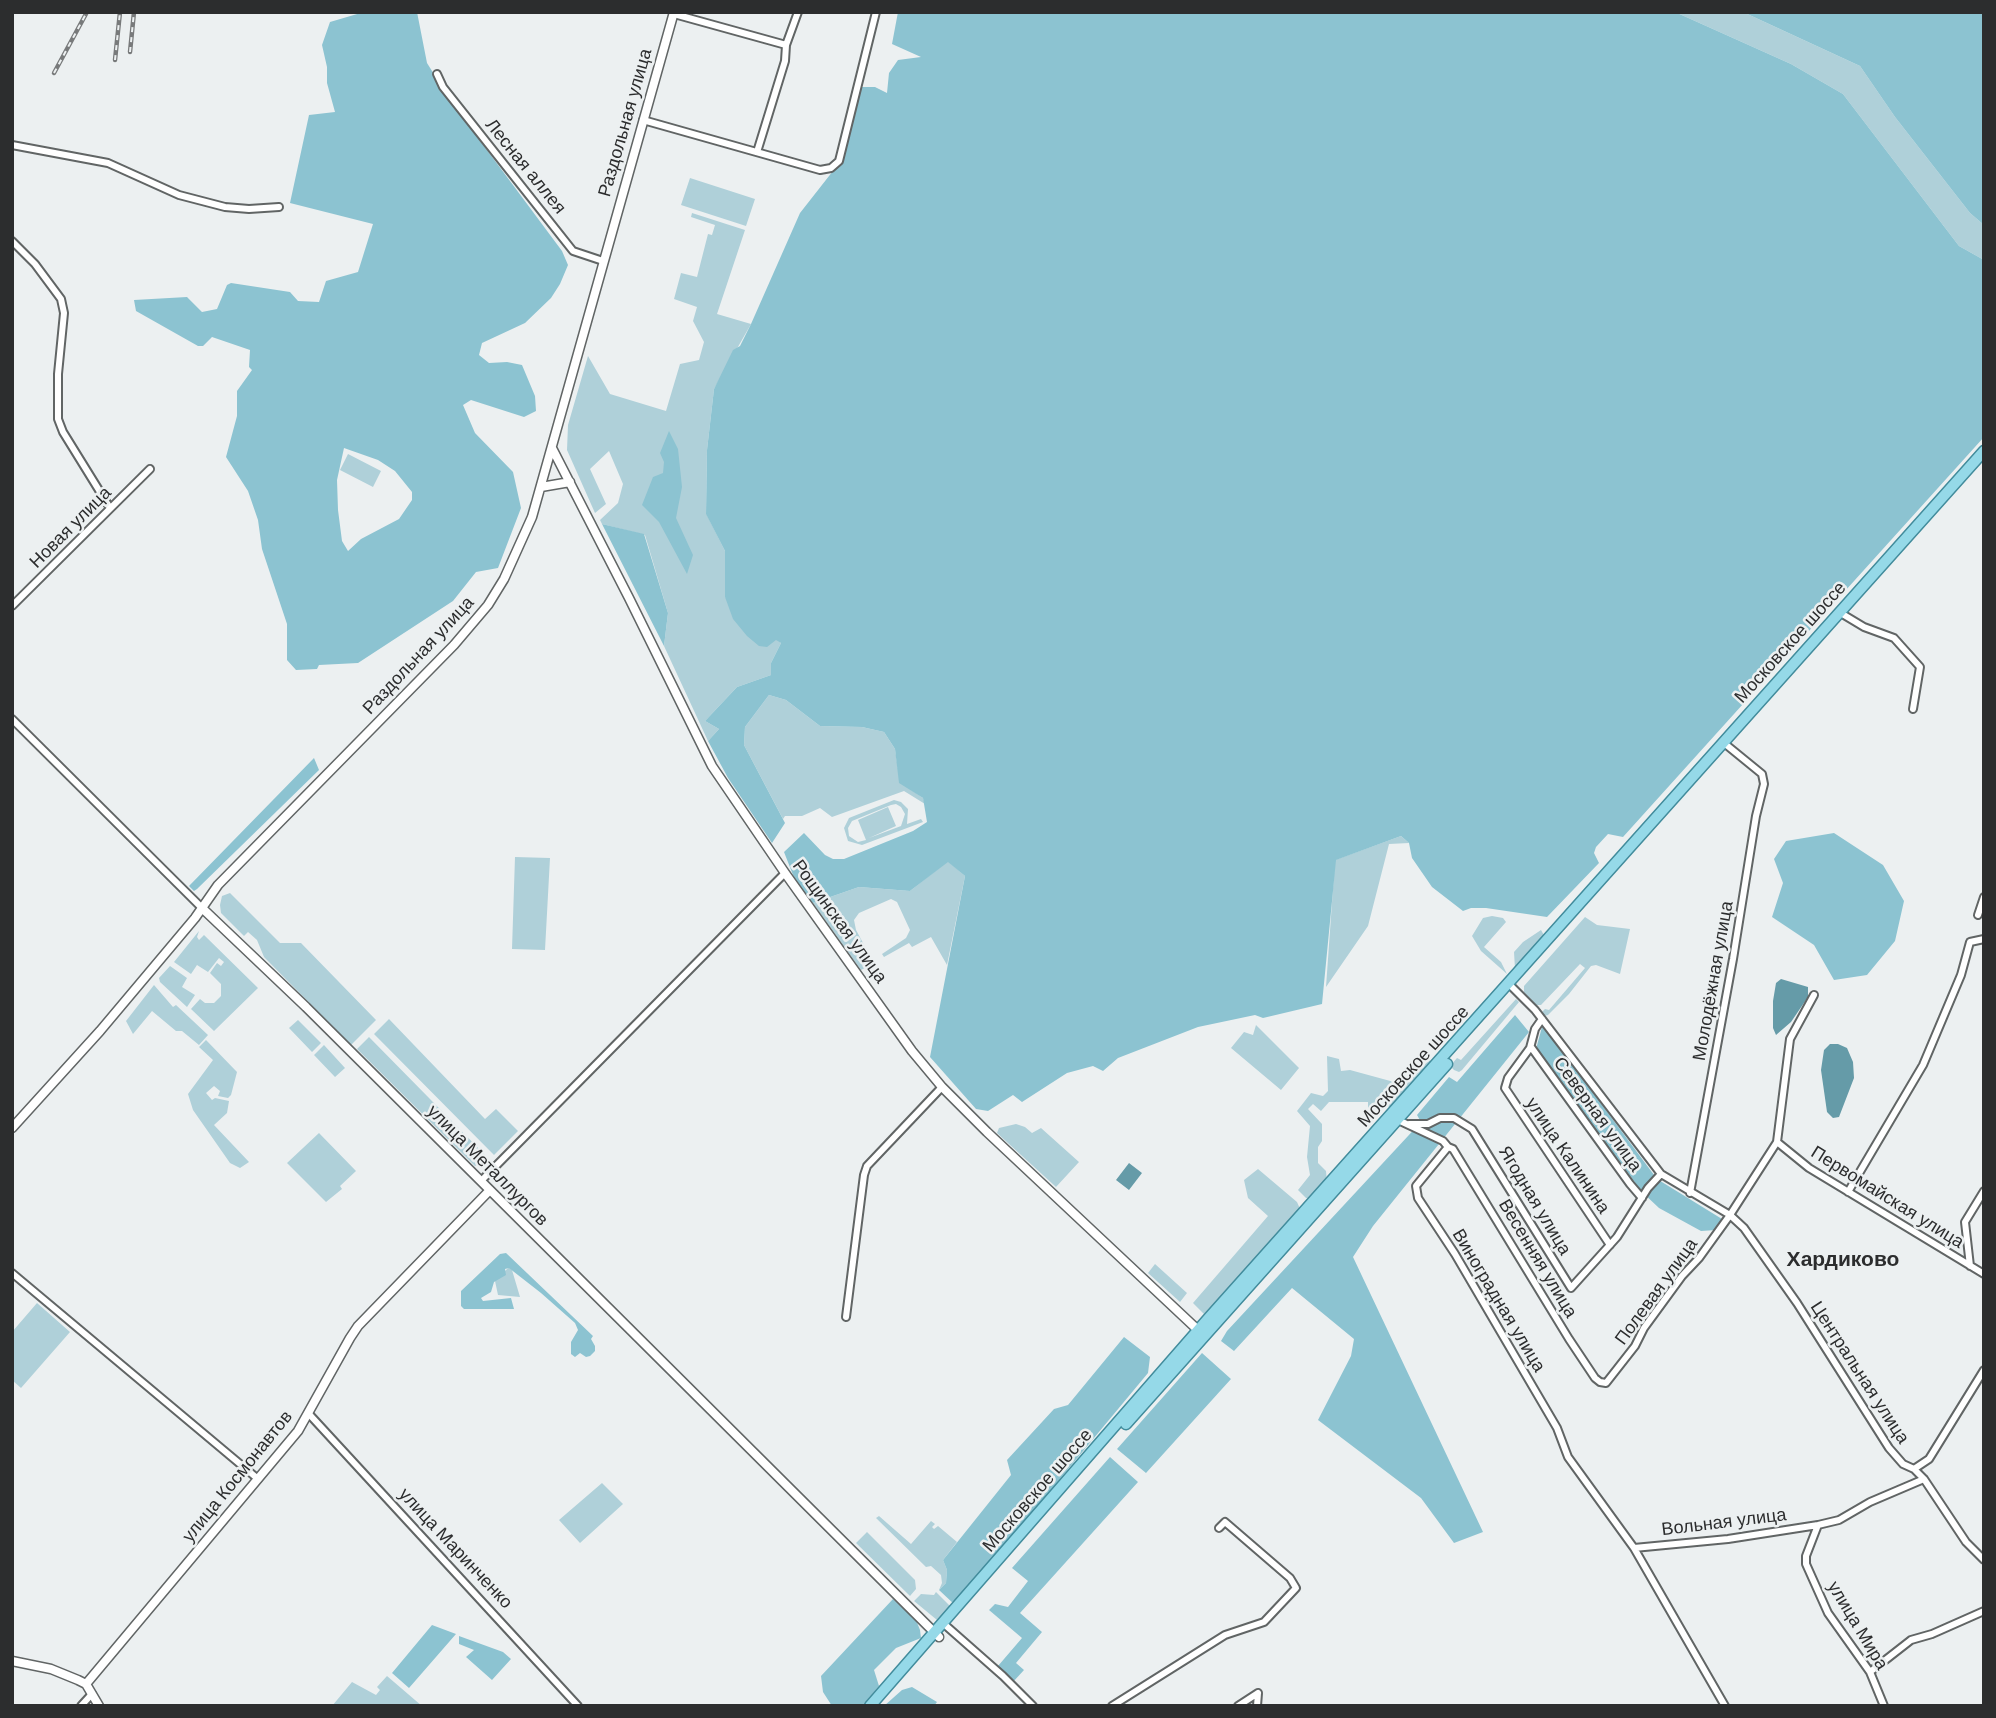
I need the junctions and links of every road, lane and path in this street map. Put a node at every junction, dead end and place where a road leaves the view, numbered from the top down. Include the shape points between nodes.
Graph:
1 (798, 12) edge
2 (876, 12) edge
3 (674, 13) edge
4 (786, 45) junction
5 (437, 74) dead end
6 (643, 120) junction
7 (12, 145) edge
8 (757, 152) junction
9 (279, 207) dead end
10 (12, 241) edge
11 (603, 261) junction
12 (552, 448) junction
13 (1984, 450) edge
14 (1984, 459) edge
15 (150, 469) dead end
16 (570, 482) junction
17 (541, 487) junction
18 (110, 508) junction
19 (12, 606) edge
20 (1844, 615) junction
21 (1913, 709) dead end
22 (12, 719) edge
23 (1726, 744) junction
24 (785, 873) junction
25 (1984, 897) edge
26 (202, 908) junction
27 (1978, 915) dead end
28 (1984, 939) edge
29 (1512, 986) junction
30 (1814, 995) dead end
31 (1542, 1019) junction
32 (1531, 1048) junction
33 (942, 1087) junction
34 (1401, 1122) junction
35 (12, 1128) edge
36 (1777, 1142) junction
37 (1448, 1147) junction
38 (1661, 1174) junction
39 (481, 1181) junction
40 (490, 1190) junction
41 (1984, 1191) edge
42 (1848, 1192) junction
43 (1690, 1193) junction
44 (1642, 1198) junction
45 (1730, 1215) junction
46 (1610, 1245) junction
47 (1970, 1266) junction
48 (12, 1273) edge
49 (1984, 1274) edge
50 (846, 1317) dead end
51 (1202, 1333) junction
52 (1984, 1370) edge
53 (1604, 1383) joint
54 (309, 1414) junction
55 (1914, 1469) junction
56 (258, 1479) junction
57 (1924, 1479) junction
58 (1818, 1525) junction
59 (1219, 1528) dead end
60 (1634, 1548) junction
61 (1984, 1560) edge
62 (1984, 1611) edge
63 (946, 1625) junction
64 (937, 1635) junction
65 (12, 1661) edge
66 (1870, 1672) junction
67 (86, 1684) junction
68 (92, 1694) junction
69 (81, 1706) edge
70 (99, 1706) edge
71 (578, 1706) edge
72 (870, 1706) edge
73 (877, 1706) edge
74 (1033, 1706) edge
75 (1112, 1706) edge
76 (1238, 1706) edge
77 (1257, 1706) edge
78 (1725, 1706) edge
79 (1884, 1706) edge

1 - 4 street
2 - 8 street via 839,161 820,170
3 - 4 street
3 - 6 main road, Раздольная улица
4 - 8 street
5 - 11 street, Лесная аллея via 573,251
6 - 8 street
6 - 11 main road, Раздольная улица
7 - 9 street via 118,166 157,187 225,207
10 - 18 street via 61,299 58,419
11 - 12 main road, Раздольная улица
12 - 16 main road, Рощинская улица
12 - 17 main road, Раздольная улица
13 - 23 main road, Московское шоссе
14 - 20 main road, Московское шоссе
15 - 18 street, Новая улица
16 - 17 main road
16 - 24 main road, Рощинская улица via 712,766
17 - 26 main road, Раздольная улица via 527,529 488,605 238,863
18 - 19 street, Новая улица
20 - 21 street via 1894,638 1920,667
20 - 23 main road, Московское шоссе
22 - 26 street, улица Металлургов
23 - 29 main road, Московское шоссе
23 - 43 street, Молодёжная улица via 1762,774 1764,784
24 - 33 main road, Рощинская улица
24 - 39 street
25 - 27 street
26 - 35 main road, Раздольная улица
26 - 39 main road, улица Металлургов
28 - 42 street via 1970,942 1923,1065
29 - 31 street, Центральная улица
29 - 34 main road, Московское шоссе
29 - 51 main road, Московское шоссе
30 - 36 street via 1790,1039
31 - 32 street
31 - 38 street, Центральная улица
32 - 44 street, Северная улица
32 - 46 street, улица Калинина via 1505,1088
33 - 50 street via 867,1166
33 - 51 main road, Рощинская улица
34 - 37 street
34 - 46 street, Ягодная улица via 1428,1124 1454,1118 1472,1129 1571,1288
34 - 51 main road, Московское шоссе
36 - 42 street, Первомайская улица
36 - 45 street, Полевая улица
37 - 53 street, Весенняя улица via 1569,1339 1595,1378
37 - 60 street, Виноградная улица via 1416,1190 1558,1428 1569,1457
38 - 43 street, Центральная улица
38 - 44 street
39 - 40 main road, улица Металлургов
40 - 54 main road, улица Космонавтов via 359,1326
40 - 64 main road, улица Металлургов
41 - 47 street via 1965,1222
42 - 47 street, Первомайская улица
43 - 45 street, Центральная улица
44 - 46 street
45 - 53 street, Полевая улица
45 - 55 street, Центральная улица via 1797,1303 1889,1448
47 - 49 street, Первомайская улица
48 - 56 street
51 - 63 main road, Московское шоссе
52 - 55 street via 1929,1459
54 - 56 main road, улица Космонавтов
54 - 71 street, улица Маринченко
55 - 57 street, Центральная улица
56 - 67 main road, улица Космонавтов
57 - 58 street, Вольная улица via 1839,1520
57 - 61 street, Центральная улица via 1966,1542
58 - 60 street, Вольная улица
58 - 66 street, улица Мира via 1805,1561 1828,1613
59 - 75 street via 1225,1522 1296,1588 1264,1622 1225,1635
60 - 78 street, Виноградная улица
62 - 66 street via 1911,1640
63 - 64 main road, Московское шоссе
63 - 74 street
64 - 72 main road, Московское шоссе
64 - 73 main road, Московское шоссе
65 - 67 main road via 62,1672
66 - 79 street, улица Мира
67 - 68 main road
68 - 69 street
68 - 70 main road
76 - 77 street via 1258,1693

